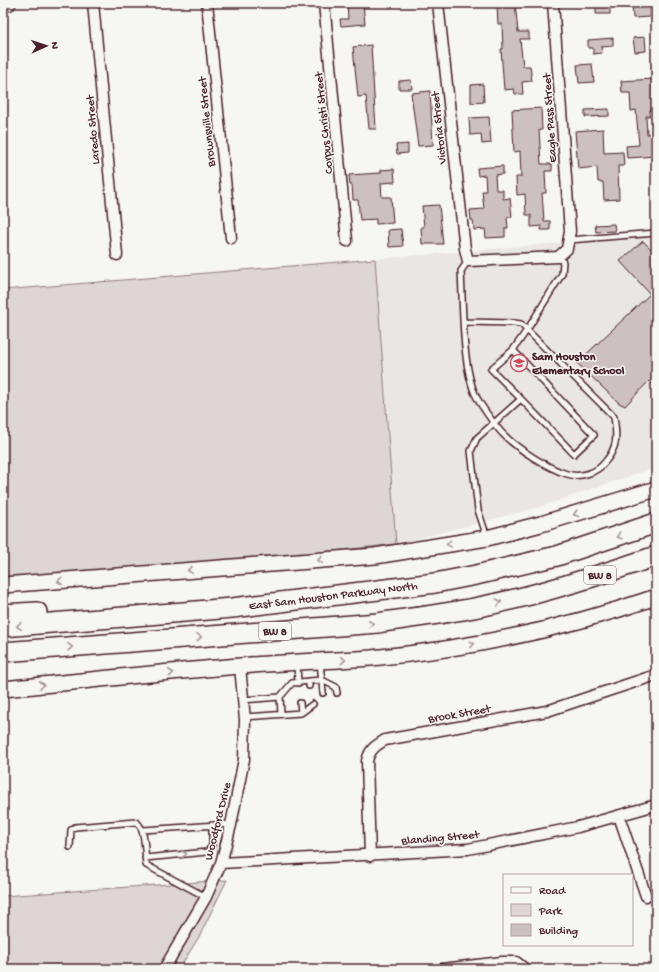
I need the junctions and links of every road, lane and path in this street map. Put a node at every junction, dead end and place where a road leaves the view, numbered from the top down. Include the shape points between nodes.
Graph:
1 (3, 3) edge
2 (8, 3) edge
3 (93, 3) edge
4 (207, 3) edge
5 (324, 3) edge
6 (438, 3) edge
7 (553, 3) edge
8 (656, 233) edge
9 (569, 236) junction
10 (231, 238) dead end
11 (347, 241) dead end
12 (117, 255) dead end
13 (558, 257) junction
14 (468, 261) junction
15 (464, 322) junction
16 (527, 330) junction
17 (513, 350) junction
18 (521, 399) junction
19 (495, 423) junction
20 (656, 489) edge
21 (656, 523) edge
22 (487, 538) junction
23 (656, 556) edge
24 (656, 565) edge
25 (3, 585) edge
26 (392, 589) junction
27 (544, 591) junction
28 (656, 597) edge
29 (3, 614) edge
30 (3, 628) edge
31 (3, 652) edge
32 (320, 661) junction
33 (297, 662) junction
34 (240, 666) junction
35 (656, 675) edge
36 (322, 680) junction
37 (298, 683) junction
38 (3, 689) edge
39 (323, 693) dead end
40 (336, 693) dead end
41 (280, 697) junction
42 (243, 700) junction
43 (300, 703) dead end
44 (313, 704) dead end
45 (300, 713) junction
46 (281, 714) junction
47 (245, 717) junction
48 (656, 806) edge
49 (619, 816) junction
50 (232, 824) junction
51 (212, 825) junction
52 (143, 830) junction
53 (70, 847) dead end
54 (370, 856) junction
55 (145, 858) junction
56 (220, 863) junction
57 (646, 896) dead end
58 (206, 897) junction
59 (164, 969) edge
60 (442, 969) edge
61 (525, 969) edge

1 - 2 main road
3 - 12 street, Laredo Street
4 - 10 street, Brownsville Street
5 - 11 street, Corpus Christi Street
6 - 14 street, Victoria Street
7 - 9 street, Eagle Pass Street
8 - 9 lane
9 - 13 street via 567,249
13 - 14 street
13 - 16 lane via 562,262 562,274
14 - 15 lane via 461,271
15 - 16 lane via 514,323 521,324
15 - 19 lane via 467,365 475,395
16 - 17 lane
16 - 19 lane via 614,417 617,434 614,452 601,468 585,475 567,474 536,459 503,434
17 - 18 lane via 491,369
17 - 18 lane via 594,435 574,454
18 - 19 lane
19 - 22 lane via 477,438 471,451 478,510
20 -> 22 main road
21 -> 26 highway, East Sam Houston Parkway North / BW 8 via 592,545 516,566
22 -> 25 main road via 374,556
23 - 27 highway, BW 8
24 - 27 highway
26 - 29 highway
26 -> 30 highway, East Sam Houston Parkway North / BW 8 via 232,608
31 -> 27 highway, BW 8 via 378,623 476,607
32 -> 28 main road via 372,658 463,646 541,631
32 - 33 main road
32 - 36 lane
33 - 34 main road
33 - 37 lane
38 -> 34 main road
34 - 42 street, Woodford Drive
35 - 54 street, Brook Street via 547,711 385,740 377,744 369,753 367,761
36 - 37 lane via 309,684
36 - 39 lane
36 - 40 lane via 336,687
37 - 41 lane via 292,683
41 - 42 lane
41 - 46 lane
42 - 47 street, Woodford Drive
43 - 45 lane
44 - 45 lane
45 - 46 lane
46 - 47 lane
47 - 50 street, Woodford Drive via 244,759
48 - 49 street, Blanding Street
49 - 54 street, Blanding Street via 468,849
49 - 57 street
50 - 51 lane
50 - 56 street, Woodford Drive
51 - 52 lane
55 -> 51 lane via 207,852 212,846
52 - 53 lane via 136,822 75,827 71,830
52 - 55 lane
54 - 56 street, Blanding Street
55 - 58 lane via 146,866
56 - 58 street, Woodford Drive
58 - 59 street, Woodford Drive
60 - 61 street via 502,962 516,962

